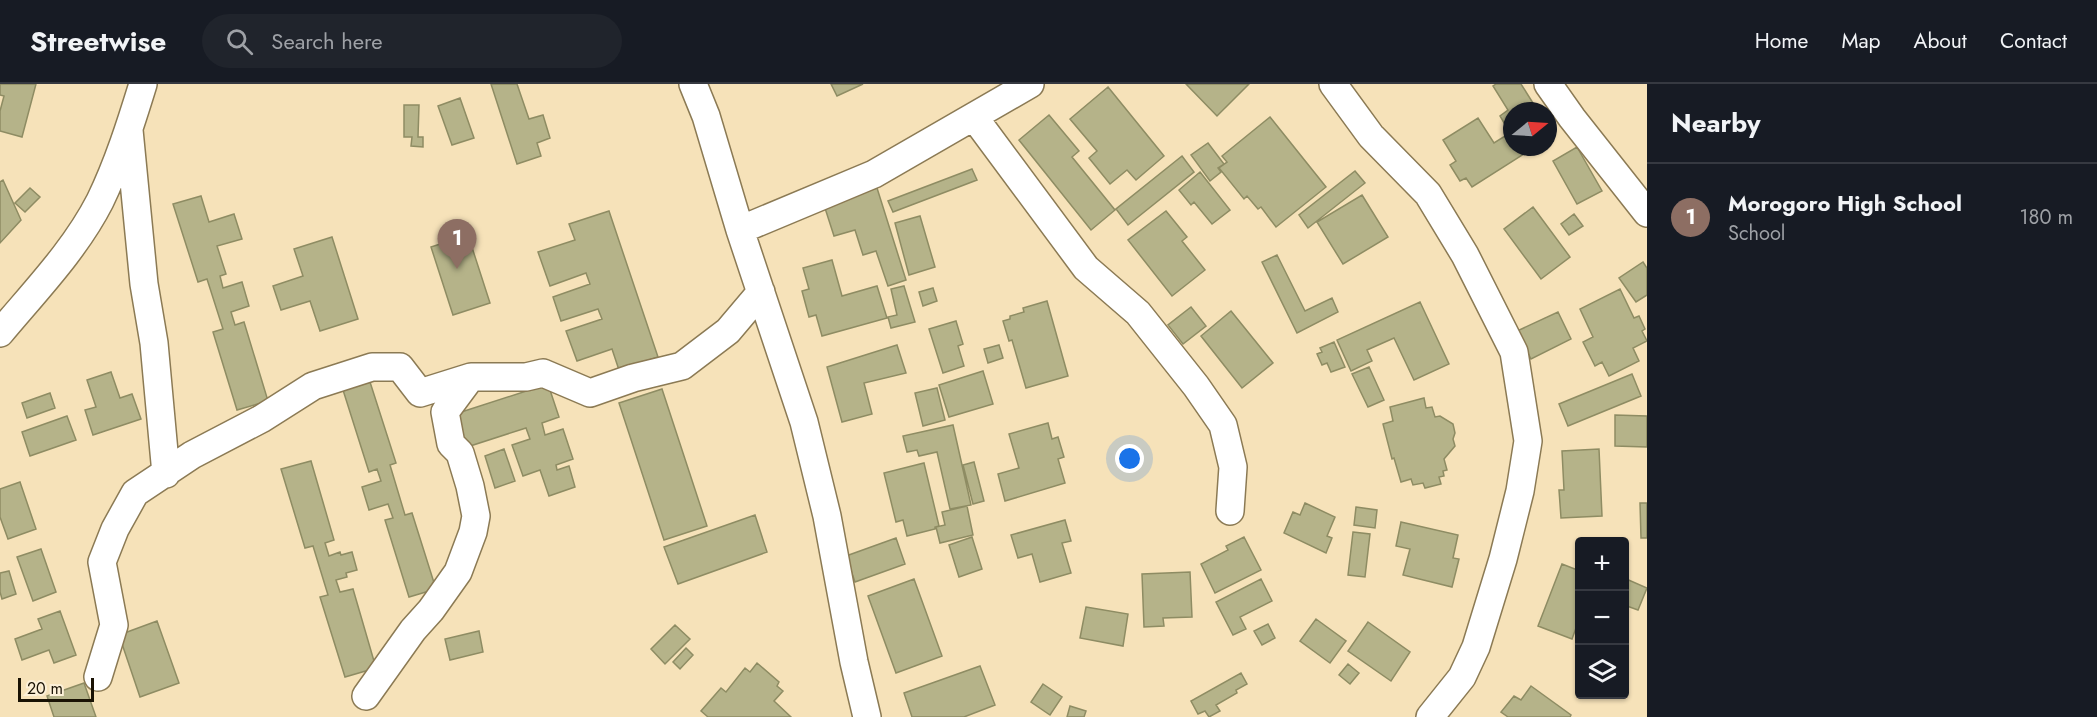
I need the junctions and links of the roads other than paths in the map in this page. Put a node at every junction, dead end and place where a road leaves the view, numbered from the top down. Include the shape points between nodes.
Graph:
1 (143, 84) edge
2 (693, 84) edge
3 (1030, 84) edge
4 (1333, 84) edge
5 (1548, 84) edge
6 (974, 117) junction
7 (129, 130) junction
8 (1647, 213) edge
9 (740, 230) junction
10 (760, 292) junction
11 (0, 333) edge
12 (471, 377) junction
13 (166, 474) junction
14 (1230, 512) dead end
15 (98, 677) dead end
16 (366, 696) dead end
17 (867, 717) edge
18 (1430, 717) edge

1 - 7 street
2 - 9 street
3 - 6 street
4 - 18 street via 1371,136 1428,194 1465,255 1514,352 1528,441 1503,559 1476,647 1462,677
5 - 8 street
6 - 9 street via 874,174
6 - 14 street via 1086,268 1138,313 1223,425 1233,466
7 - 11 street via 93,211 48,277
7 - 13 street
9 - 10 street
10 - 12 street via 728,331 682,366 590,393 543,373 526,378
10 - 17 street via 804,422
12 - 13 street via 420,393 400,367 372,367 314,386
12 - 16 street via 445,412 451,444 460,453 470,486 476,516 473,532 458,572
13 - 15 street via 135,494 102,562 114,625

